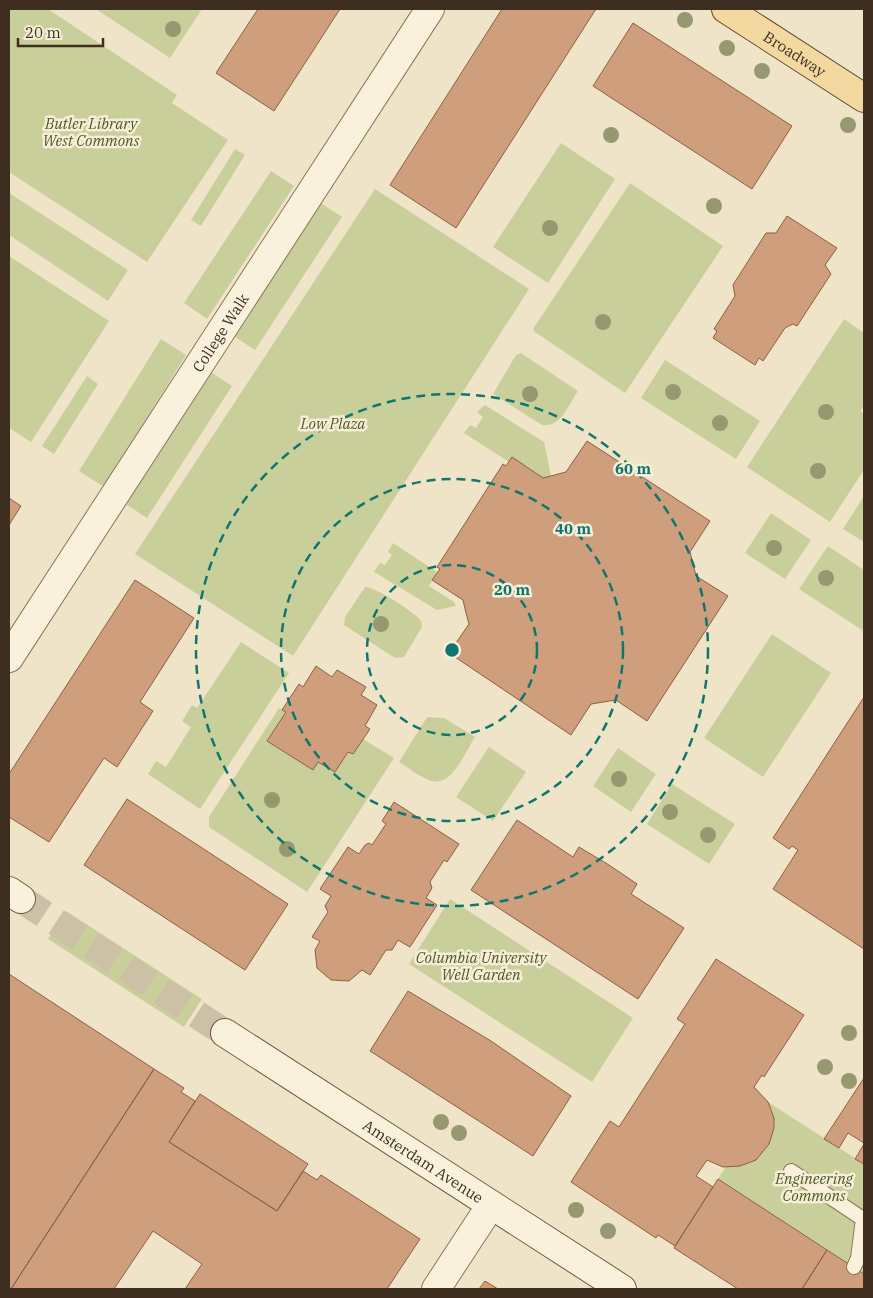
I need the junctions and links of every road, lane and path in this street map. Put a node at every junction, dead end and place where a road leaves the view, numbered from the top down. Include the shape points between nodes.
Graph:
1 (430, 9) edge
2 (726, 9) edge
3 (864, 98) edge
4 (9, 658) edge
5 (225, 1033) tunnel mouth
6 (791, 1171) dead end
7 (491, 1204) junction
8 (854, 1267) dead end
9 (436, 1289) edge
10 (622, 1289) edge

1 - 4 street, College Walk
2 - 3 main road, Broadway
5 - 7 street, Amsterdam Avenue
6 - 8 lane via 863,1219
7 - 9 street
7 - 10 street, Amsterdam Avenue

